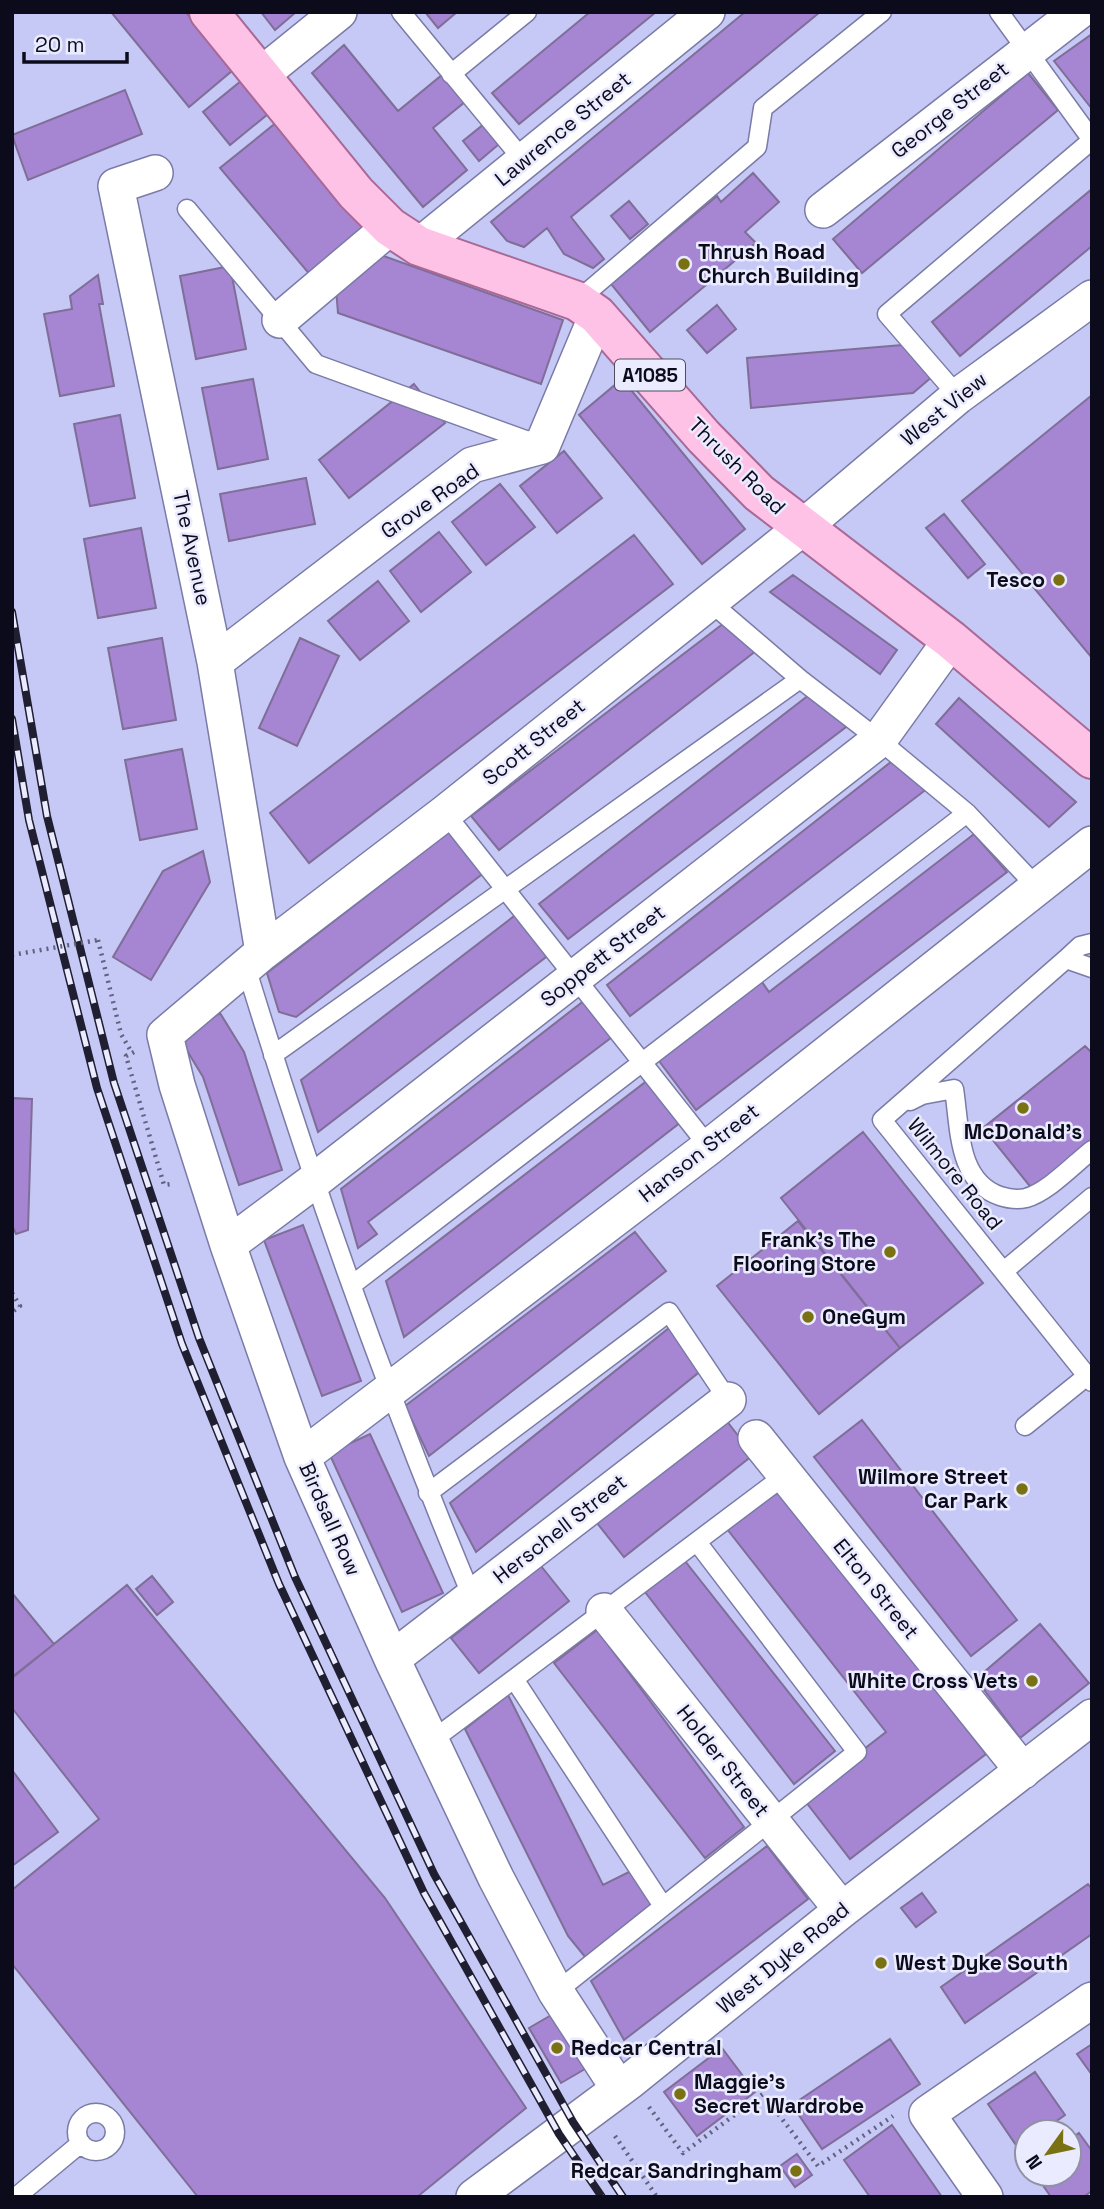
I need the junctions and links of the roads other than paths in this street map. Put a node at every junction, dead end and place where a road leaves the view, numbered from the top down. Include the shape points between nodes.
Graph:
1 (209, 12) edge
2 (339, 12) edge
3 (401, 12) edge
4 (527, 12) edge
5 (707, 12) edge
6 (882, 12) edge
7 (999, 12) edge
8 (1078, 12) edge
9 (1027, 50) junction
10 (452, 74) junction
11 (261, 75) junction
12 (1092, 140) edge
13 (524, 161) junction
14 (155, 173) dead end
15 (187, 209) dead end
16 (823, 210) dead end
17 (404, 236) junction
18 (1092, 298) edge
19 (587, 308) junction
20 (280, 320) junction
21 (958, 396) junction
22 (542, 446) junction
23 (802, 528) junction
24 (709, 601) junction
25 (951, 640) junction
26 (215, 662) junction
27 (800, 679) junction
28 (879, 740) junction
29 (1092, 760) edge
30 (445, 813) junction
31 (967, 813) junction
32 (1092, 844) edge
33 (1037, 887) junction
34 (506, 889) junction
35 (1092, 943) edge
36 (1066, 959) junction
37 (254, 960) junction
38 (1092, 968) edge
39 (575, 977) junction
40 (273, 1055) junction
41 (642, 1063) junction
42 (897, 1107) junction
43 (709, 1147) junction
44 (1092, 1150) edge
45 (314, 1181) junction
46 (1092, 1197) edge
47 (228, 1245) junction
48 (1004, 1271) junction
49 (352, 1285) junction
50 (1089, 1379) edge
51 (389, 1389) junction
52 (728, 1400) joint
53 (1025, 1426) dead end
54 (756, 1438) dead end
55 (302, 1457) junction
56 (785, 1476) junction
57 (428, 1493) junction
58 (697, 1542) junction
59 (472, 1597) junction
60 (604, 1611) junction
61 (392, 1659) junction
62 (514, 1679) junction
63 (1092, 1717) edge
64 (430, 1742) junction
65 (1023, 1771) junction
66 (770, 1821) junction
67 (663, 1906) junction
68 (842, 1910) junction
69 (555, 1992) junction
70 (1092, 2000) edge
71 (615, 2092) junction
72 (81, 2143) dead end
73 (16, 2197) edge
74 (474, 2197) edge
75 (985, 2197) edge

1 - 11 main road, Thrush Road / A1085
2 - 11 street
3 - 10 lane
4 - 10 lane
5 - 13 street, Lawrence Street
6 - 19 lane via 763,108 757,148
7 - 9 lane
8 - 9 street, George Street
9 - 12 lane
9 - 16 street, George Street
10 - 13 lane
11 - 17 main road, Thrush Road / A1085 via 356,193
12 - 21 lane via 887,314
13 - 17 street, Lawrence Street
14 - 26 street, The Avenue via 116,186
15 - 20 lane
17 - 19 main road, Thrush Road / A1085
17 - 20 street, Lawrence Street
18 - 21 street, West View
19 - 22 street
19 - 23 main road, Thrush Road / A1085 via 704,437 759,493
20 - 22 lane via 316,364
21 - 23 street, West View
22 - 26 street, Grove Road via 472,465
23 - 24 street, Scott Street
23 - 25 main road, Thrush Road / A1085
24 - 27 lane
24 - 30 street, Scott Street
25 - 28 street, Soppett Street
25 - 29 main road, Thrush Road / A1085
26 - 37 street, The Avenue
27 - 28 lane
27 - 34 lane
28 - 31 lane
28 - 39 street, Soppett Street
30 - 34 lane
30 - 37 street, Scott Street
31 - 33 lane
31 - 41 lane
32 - 33 street, Hanson Street
33 - 43 street, Hanson Street
34 - 39 lane
34 - 40 lane
35 - 36 lane via 1080,946
36 - 38 lane
36 - 42 lane
37 - 40 lane
37 - 47 street, Birdsall Row via 165,1035
39 - 41 lane
39 - 45 street, Soppett Street
40 - 45 lane
41 - 43 lane
41 - 49 lane
42 - 44 lane via 922,1095 954,1089 963,1154 972,1176 988,1191 1011,1199 1028,1198
42 - 48 lane, Wilmore Road via 882,1120
43 - 51 street, Hanson Street
45 - 47 street, Soppett Street
45 - 49 lane
46 - 48 lane
47 - 55 street, Birdsall Row
48 - 50 lane, Wilmore Road
49 - 51 lane
50 - 53 lane
51 - 55 street, Hanson Street
51 - 57 lane
52 - 57 lane via 669,1312
52 - 59 street, Herschell Street
54 - 56 street, Elton Street
55 - 61 street, Birdsall Row
56 - 58 lane
56 - 65 street, Elton Street
57 - 59 lane
58 - 60 lane
58 - 66 lane via 856,1752
59 - 61 street, Herschell Street
60 - 62 lane
60 - 66 street, Holder Street
61 - 64 street, Birdsall Row
62 - 64 lane
62 - 67 lane
63 - 65 street, West Dyke Road
64 - 69 street, Birdsall Row
65 - 68 street, West Dyke Road
66 - 67 lane
66 - 68 street, Holder Street
67 - 69 lane
68 - 71 street, West Dyke Road
69 - 71 street, Birdsall Row
70 - 75 street via 927,2114
71 - 74 street, West Dyke Road
72 - 73 lane

